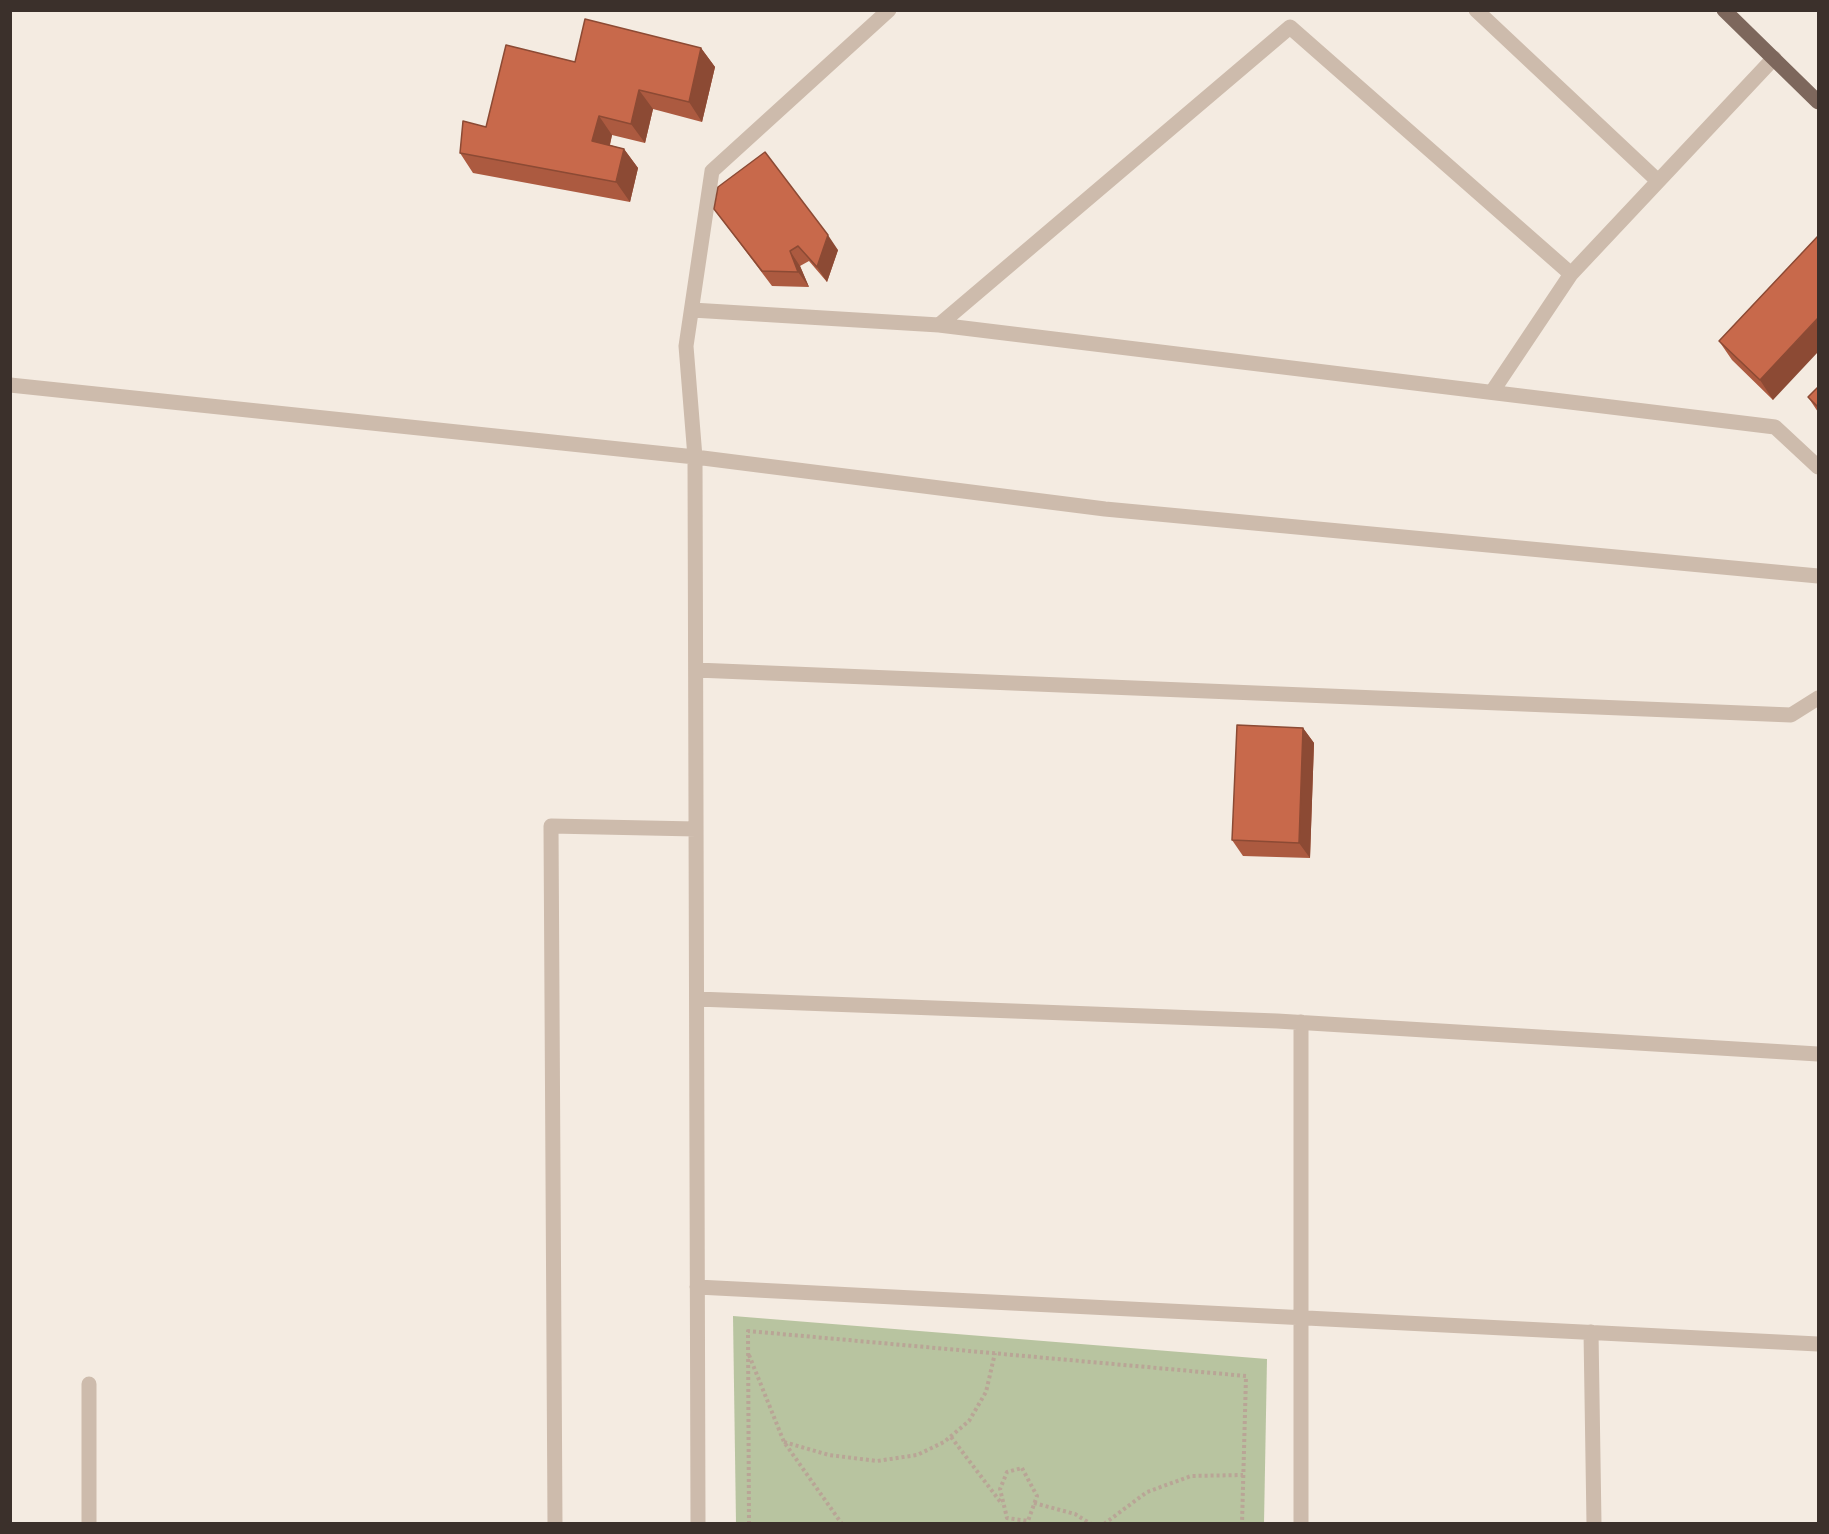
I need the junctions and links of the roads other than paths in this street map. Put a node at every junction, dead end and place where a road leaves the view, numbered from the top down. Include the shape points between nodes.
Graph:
1 (889, 10) edge
2 (1476, 10) edge
3 (1724, 10) edge
4 (1774, 58) junction
5 (1818, 102) edge
6 (1658, 181) junction
7 (1571, 274) junction
8 (692, 310) junction
9 (939, 325) junction
10 (10, 385) edge
11 (1492, 392) junction
12 (695, 457) junction
13 (1818, 467) edge
14 (1818, 576) edge
15 (696, 670) junction
16 (1818, 698) edge
17 (696, 829) junction
18 (697, 999) junction
19 (1301, 1022) junction
20 (1818, 1054) edge
21 (697, 1287) junction
22 (1301, 1317) junction
23 (1591, 1332) junction
24 (1818, 1344) edge
25 (89, 1384) dead end
26 (89, 1524) edge
27 (555, 1524) edge
28 (698, 1524) edge
29 (1301, 1524) edge
30 (1594, 1524) edge

1 - 8 street via 712,171
2 - 6 street
3 - 4 main road
4 - 5 main road
4 - 6 street
6 - 7 street
7 - 9 street via 1290,27
7 - 11 street
8 - 9 street
8 - 12 street via 686,346
9 - 11 street
10 - 12 street
11 - 13 street via 1776,427
12 - 14 street via 1105,509
12 - 15 street
15 - 16 street via 1791,716
15 - 17 street
17 - 18 street
17 - 27 street via 551,826
18 - 19 street
18 - 21 street
19 - 20 street
19 - 22 street
21 - 22 street
21 - 28 street
22 - 23 street
22 - 29 street
23 - 24 street
23 - 30 street
25 - 26 street

